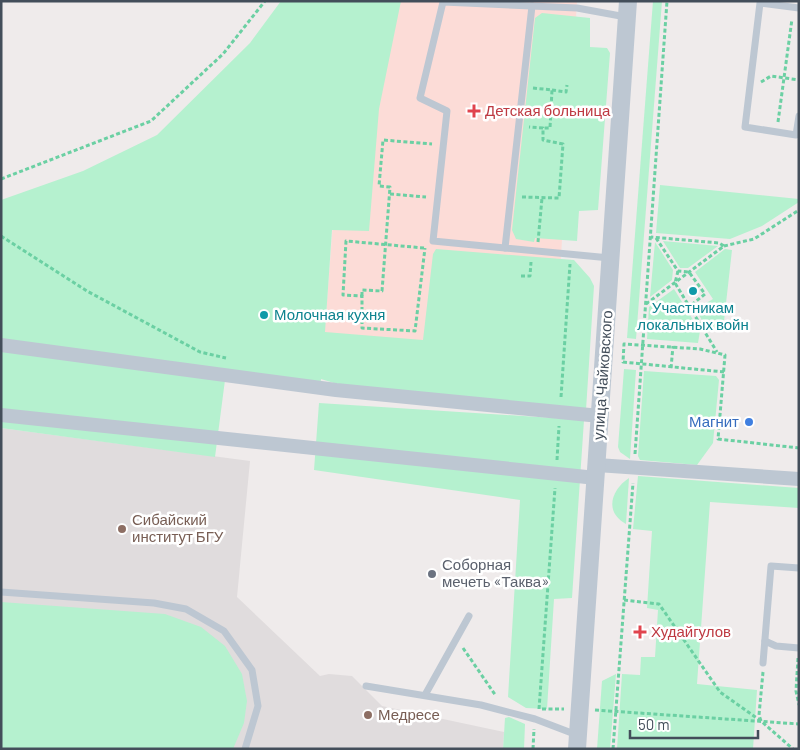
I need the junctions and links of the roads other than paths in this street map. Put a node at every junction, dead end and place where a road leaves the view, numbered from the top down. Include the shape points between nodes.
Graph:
1 (532, 6) junction
2 (796, 7) edge
3 (627, 9) edge
4 (799, 116) edge
5 (505, 248) junction
6 (611, 258) junction
7 (1, 345) edge
8 (1, 415) edge
9 (600, 416) junction
10 (596, 472) junction
11 (799, 479) edge
12 (799, 568) edge
13 (1, 592) edge
14 (470, 616) dead end
15 (765, 641) junction
16 (798, 648) edge
17 (763, 663) road end
18 (366, 686) dead end
19 (425, 696) junction
20 (577, 742) edge
21 (245, 749) edge

1 - 3 lane
1 - 5 lane
1 - 5 lane via 443,2 420,98 447,111 433,241
2 - 4 lane via 760,3 745,127 796,135
3 - 6 street, улица Чайковского
5 - 6 lane
6 - 9 street, улица Чайковского
7 - 9 street via 336,390
8 - 10 street via 556,474
9 - 10 street, улица Чайковского
10 - 11 street via 634,468
10 - 20 street, улица Чайковского
12 - 15 lane via 771,566
13 - 21 lane via 154,603 186,609 224,630 252,670 258,706
14 - 19 lane
15 - 16 lane via 776,646
15 - 17 lane
18 - 19 lane
19 - 20 lane via 535,719

